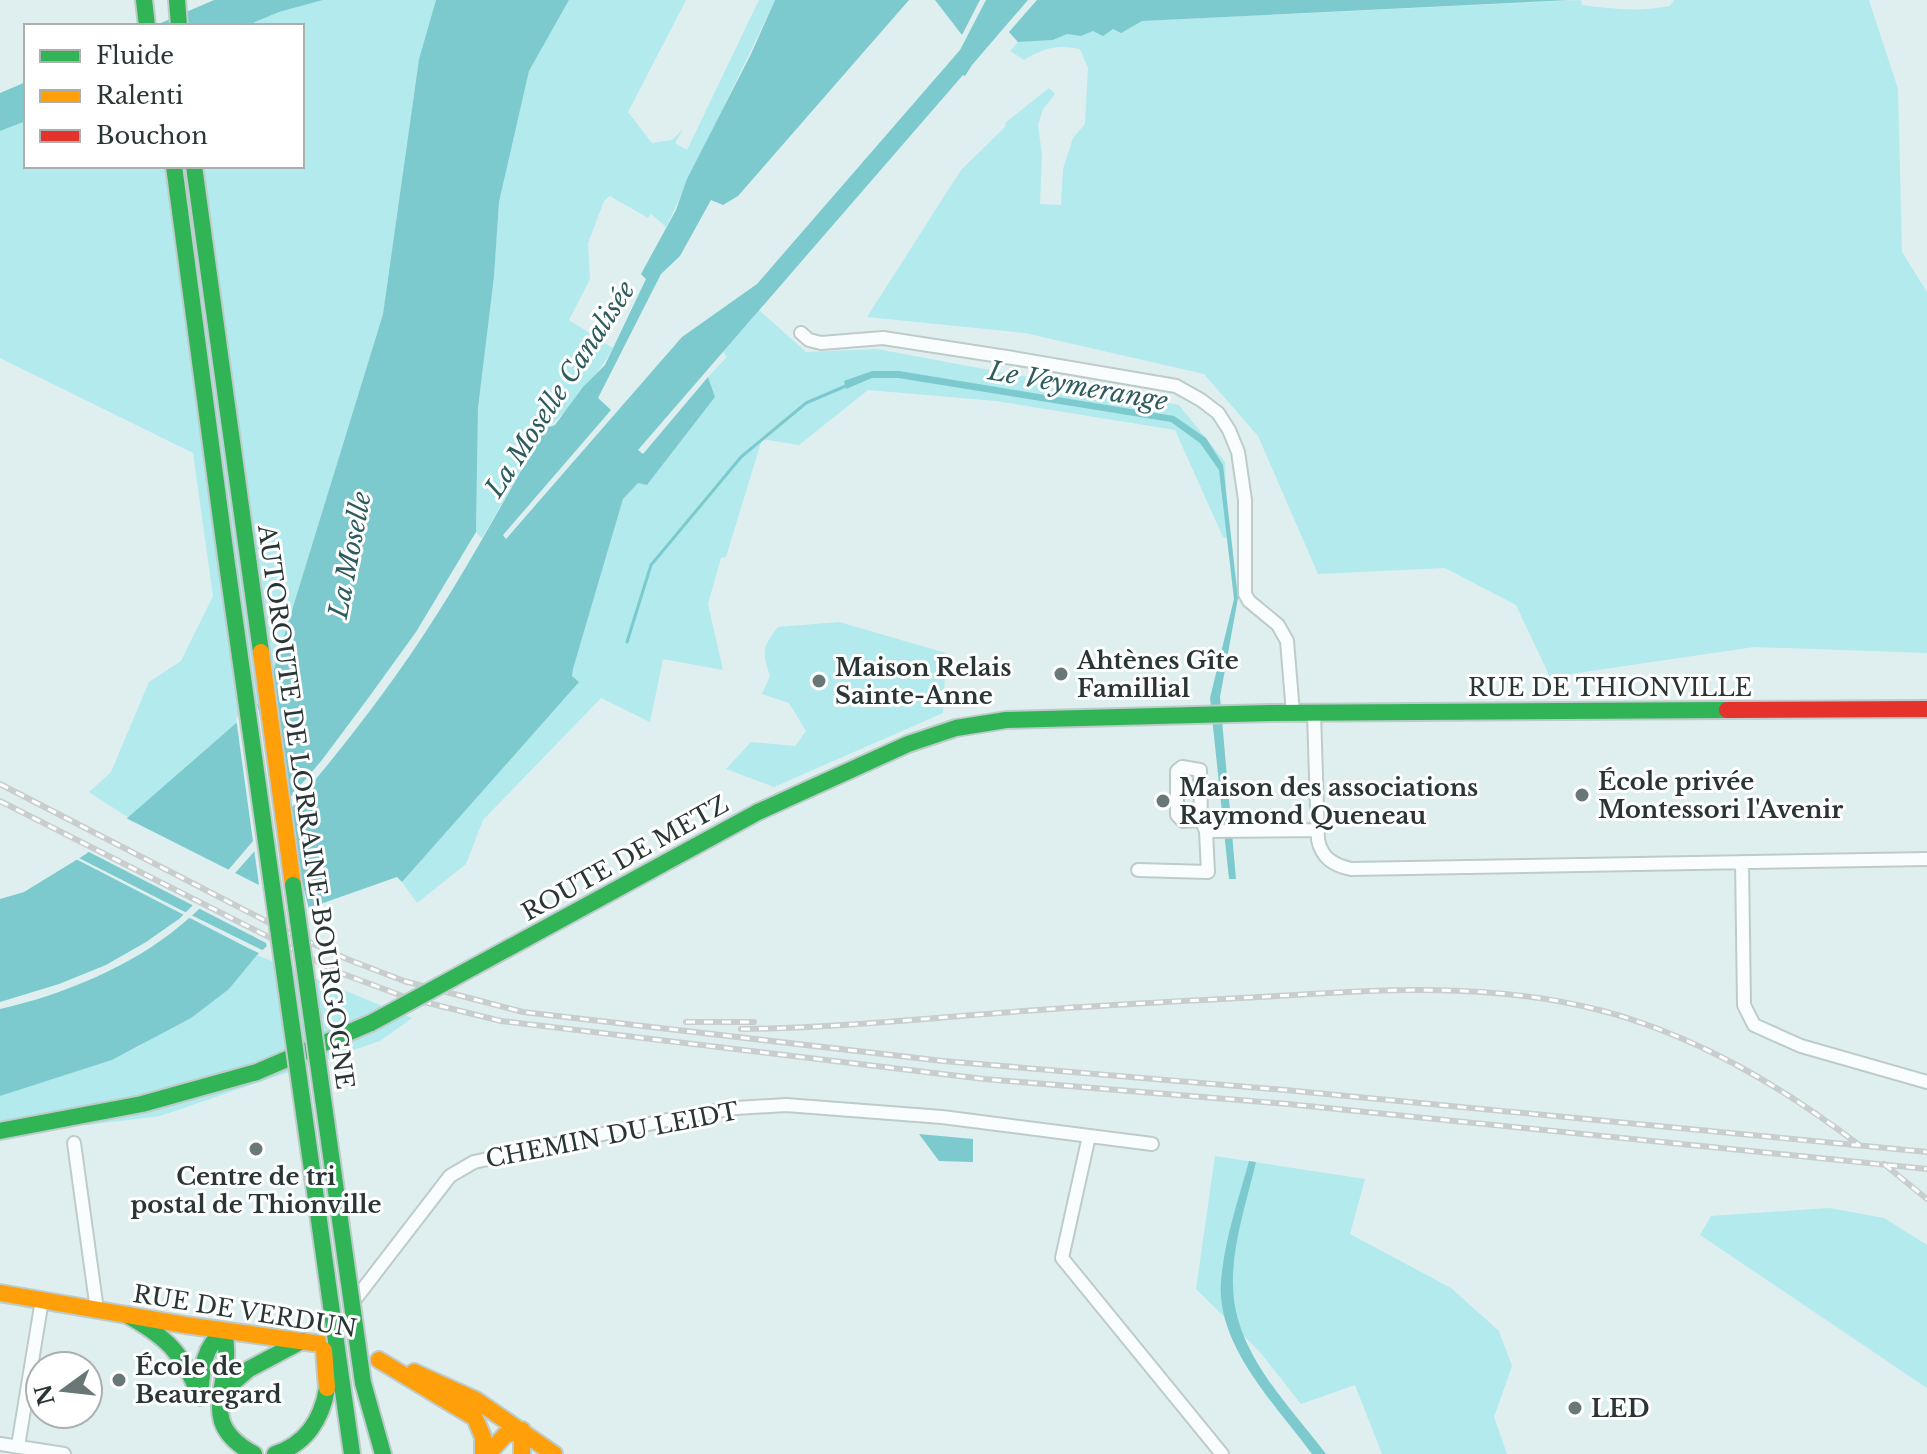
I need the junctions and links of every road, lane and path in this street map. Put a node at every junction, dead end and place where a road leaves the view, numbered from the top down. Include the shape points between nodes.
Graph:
1 (177, 0) edge
2 (179, 24) edge
3 (172, 168) edge
4 (194, 168) edge
5 (801, 333) dead end
6 (1927, 709) edge
7 (1293, 713) junction
8 (1314, 713) junction
9 (1318, 830) junction
10 (1927, 859) edge
11 (1742, 862) junction
12 (1138, 870) dead end
13 (1927, 1082) edge
14 (0, 1131) edge
15 (1089, 1136) junction
16 (74, 1143) dead end
17 (1152, 1144) dead end
18 (0, 1293) edge
19 (42, 1300) junction
20 (97, 1310) junction
21 (127, 1315) junction
22 (224, 1331) junction
23 (302, 1341) junction
24 (332, 1346) junction
25 (379, 1360) junction
26 (363, 1383) junction
27 (334, 1386) junction
28 (220, 1394) junction
29 (200, 1397) junction
30 (522, 1430) junction
31 (0, 1444) edge
32 (18, 1446) junction
33 (64, 1454) edge
34 (228, 1454) edge
35 (254, 1454) edge
36 (275, 1454) edge
37 (352, 1454) edge
38 (371, 1454) edge
39 (383, 1454) edge
40 (486, 1454) edge
41 (522, 1454) edge
42 (554, 1454) edge
43 (1222, 1454) edge

1 - 2 main road
3 - 27 main road, AUTOROUTE DE LORRAINE-BOURGOGNE, bridge via 328,1279 319,1296
4 - 26 main road, AUTOROUTE DE LORRAINE-BOURGOGNE, bridge
5 - 7 street via 821,343 883,338 1176,386 1218,413 1238,452 1245,500 1245,594 1284,633
6 - 8 main road, RUE DE THIONVILLE
7 - 8 main road, RUE DE THIONVILLE
7 - 14 main road, ROUTE DE METZ, bridge via 1006,720 956,728 882,754 758,812 371,1023 257,1072 142,1104
8 - 9 street
9 - 11 street via 1320,850 1327,859 1351,869
9 - 12 street via 1221,831 1204,825 1208,872
10 - 11 street
11 - 13 street via 1744,1005 1754,1025 1801,1046
15 - 17 street, CHEMIN DU LEIDT
15 - 24 street, CHEMIN DU LEIDT via 786,1105 690,1115 474,1162 450,1176 337,1323
15 - 43 street via 1062,1258
16 - 20 street
18 - 19 main road, RUE DE VERDUN
19 - 20 main road, RUE DE VERDUN
19 - 32 street
20 - 21 main road, RUE DE VERDUN
21 - 22 main road, RUE DE VERDUN
21 - 29 main road via 170,1342 186,1362
22 - 23 main road, RUE DE VERDUN
22 - 28 main road via 229,1361
22 - 29 main road via 213,1338 205,1354
23 - 24 main road, RUE DE VERDUN
23 - 28 main road via 255,1363
24 - 25 main road, RUE DE VERDUN
25 - 30 main road, RUE DE VERDUN via 466,1394
25 - 40 main road via 475,1418
26 - 38 main road, AUTOROUTE DE LORRAINE-BOURGOGNE
26 - 39 main road
27 - 36 main road via 319,1419 299,1442
27 - 37 main road
28 - 35 main road via 227,1437
29 - 34 main road via 214,1439
30 - 40 main road via 505,1435
30 - 41 main road
30 - 42 main road, RUE DE VERDUN
31 - 32 street
32 - 33 street

